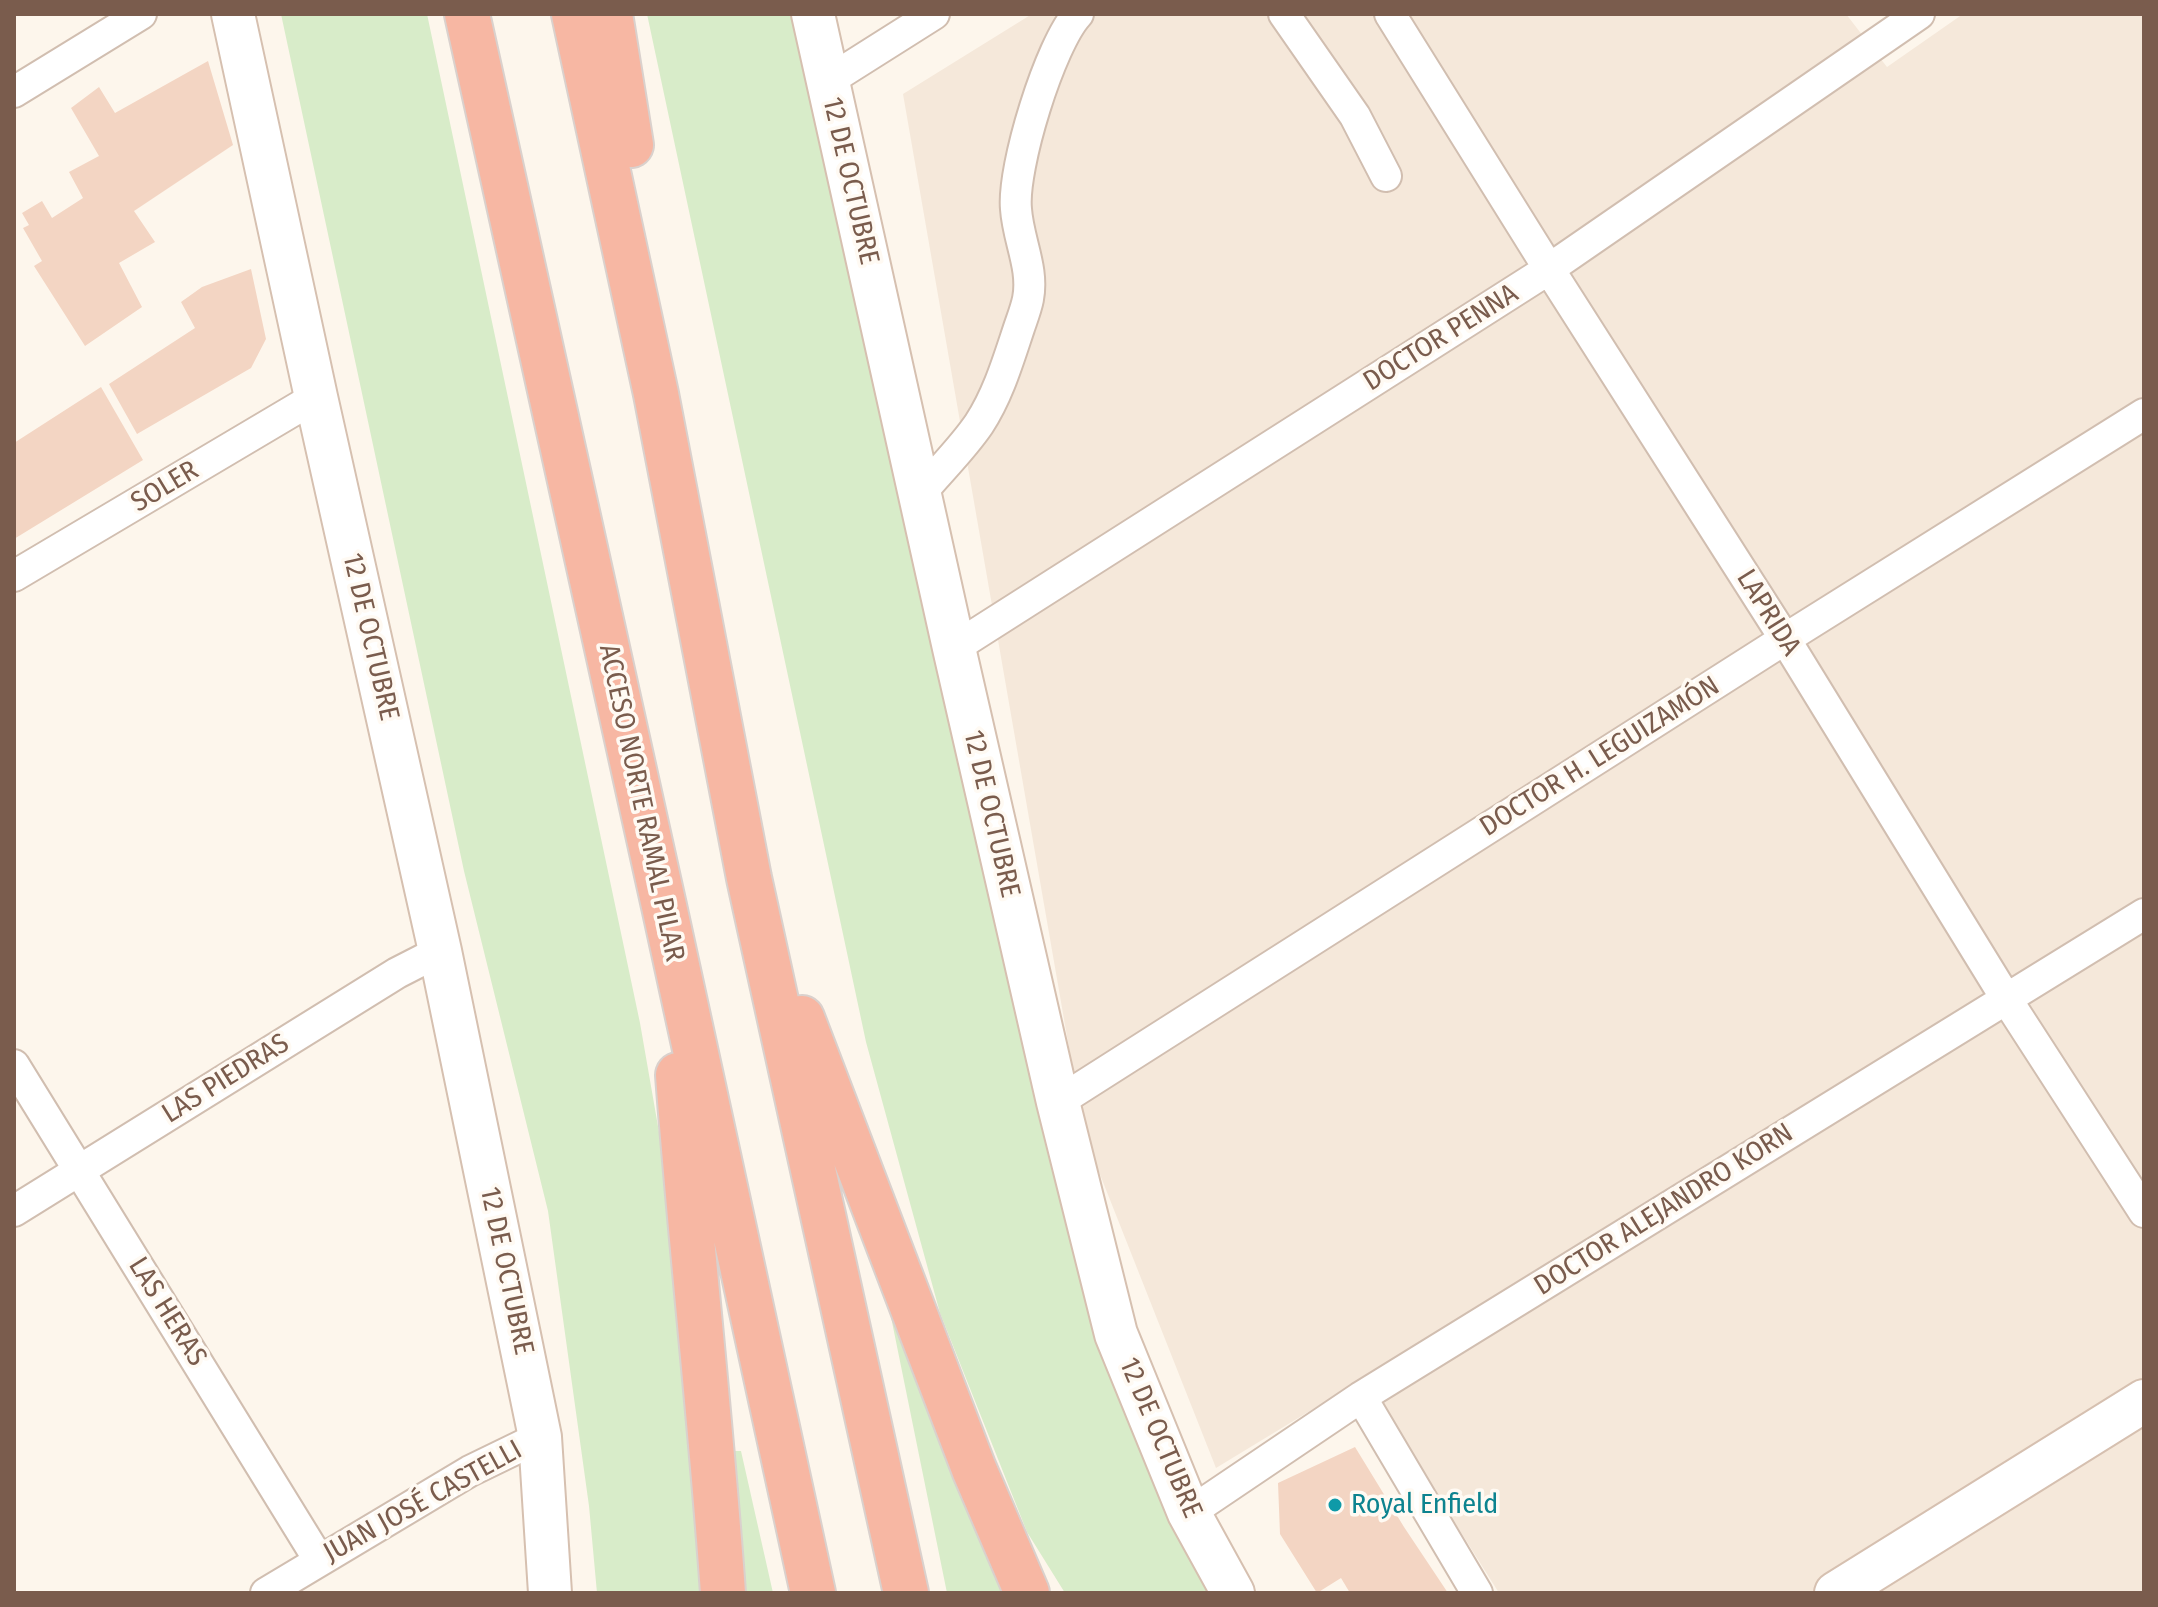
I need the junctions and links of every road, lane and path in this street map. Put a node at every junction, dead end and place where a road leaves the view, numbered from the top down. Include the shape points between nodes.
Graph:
1 (141, 14) edge
2 (233, 14) edge
3 (467, 14) edge
4 (574, 14) edge
5 (610, 14) edge
6 (813, 14) edge
7 (934, 14) edge
8 (1078, 14) edge
9 (1284, 14) edge
10 (1390, 14) edge
11 (1919, 14) edge
12 (828, 81) junction
13 (14, 92) edge
14 (1386, 176) dead end
15 (1549, 269) junction
16 (656, 394) junction
17 (316, 397) junction
18 (2144, 414) edge
19 (920, 494) junction
20 (14, 576) edge
21 (1785, 639) junction
22 (954, 648) junction
23 (749, 878) junction
24 (664, 906) junction
25 (2144, 914) edge
26 (440, 951) junction
27 (2007, 1000) junction
28 (14, 1065) edge
29 (1058, 1102) junction
30 (79, 1170) junction
31 (14, 1211) edge
32 (2144, 1212) edge
33 (1361, 1397) junction
34 (2144, 1401) edge
35 (540, 1437) junction
36 (1189, 1513) junction
37 (319, 1560) junction
38 (266, 1593) edge
39 (550, 1593) edge
40 (723, 1593) edge
41 (813, 1593) edge
42 (906, 1593) edge
43 (1027, 1593) edge
44 (1233, 1593) edge
45 (1477, 1593) edge
46 (1836, 1593) edge

1 - 13 street
2 - 17 street, 12 DE OCTUBRE
3 - 24 highway, ACCESO NORTE RAMAL PILAR
4 - 16 highway
5 - 16 highway via 631,146
6 - 12 street, 12 DE OCTUBRE
7 - 12 street
8 - 19 street via 1055,53 1018,172 1015,208 1030,273 1028,299 1010,358 979,424
9 - 14 street via 1355,116
10 - 15 street, LAPRIDA
11 - 15 street, DOCTOR PENNA
12 - 19 street, 12 DE OCTUBRE
15 - 21 street, LAPRIDA
15 - 22 street, DOCTOR PENNA
16 - 23 highway
17 - 20 street, SOLER
17 - 26 street, 12 DE OCTUBRE
18 - 21 street, DOCTOR H. LEGUIZAMÓN
19 - 22 street, 12 DE OCTUBRE
21 - 27 street, LAPRIDA
21 - 29 street, DOCTOR H. LEGUIZAMÓN
22 - 29 street, 12 DE OCTUBRE
23 - 42 highway
23 - 43 highway via 974,1469
24 - 40 highway
24 - 41 highway, ACCESO NORTE RAMAL PILAR
25 - 27 street, DOCTOR ALEJANDRO KORN
26 - 30 street, LAS PIEDRAS
26 - 35 street, 12 DE OCTUBRE
27 - 32 street, LAPRIDA
27 - 33 street, DOCTOR ALEJANDRO KORN
28 - 30 street, LAS HERAS
29 - 36 street, 12 DE OCTUBRE via 1116,1334
30 - 31 street, LAS PIEDRAS
30 - 37 street, LAS HERAS
33 - 36 street, DOCTOR ALEJANDRO KORN
33 - 45 street
34 - 46 street
35 - 37 street, JUAN JOSÉ CASTELLI via 470,1471
35 - 39 street, 12 DE OCTUBRE
36 - 44 street, 12 DE OCTUBRE
37 - 38 street, JUAN JOSÉ CASTELLI

